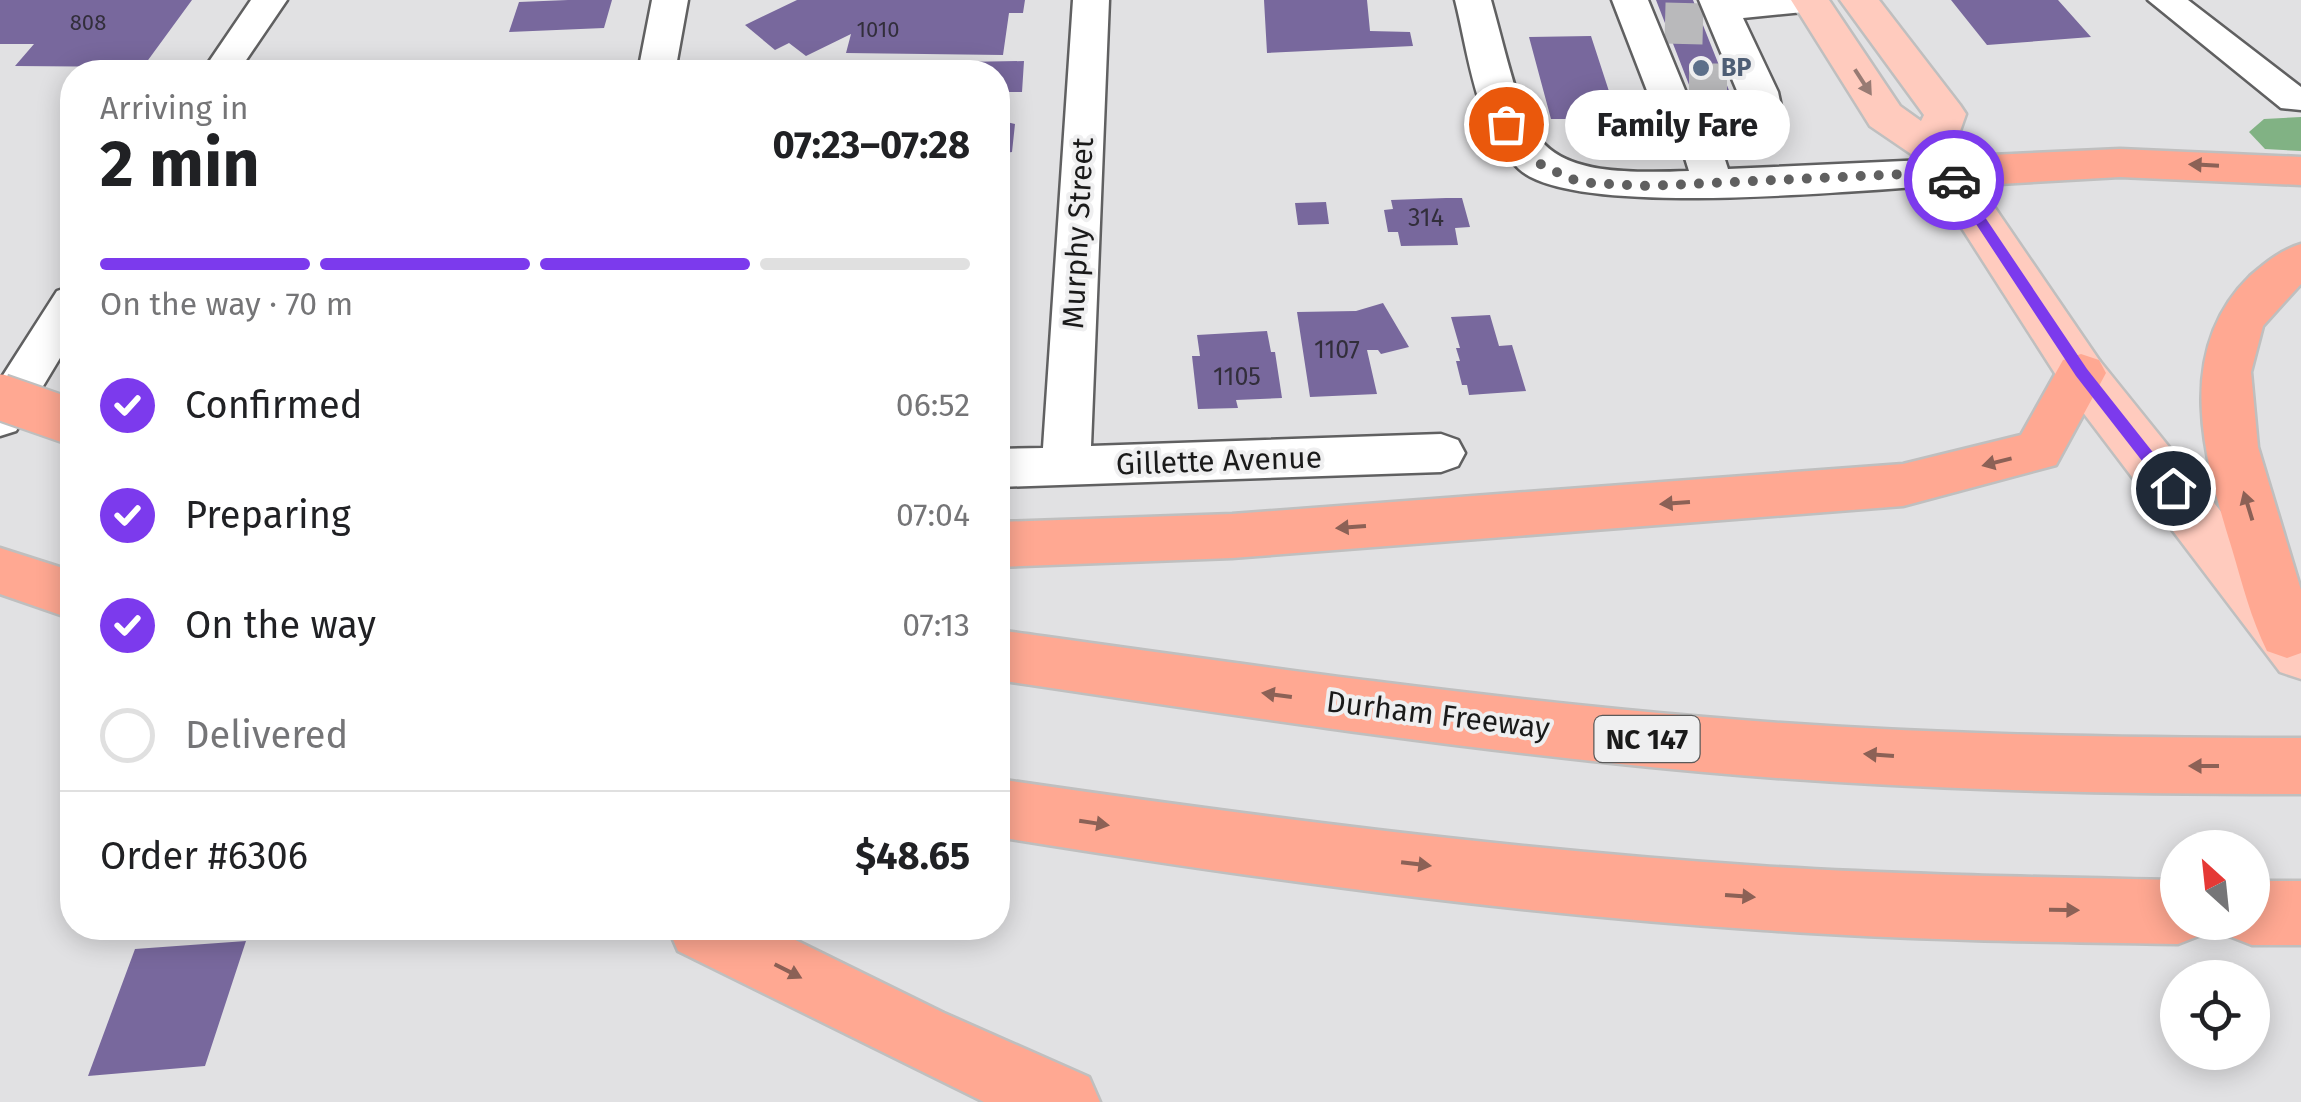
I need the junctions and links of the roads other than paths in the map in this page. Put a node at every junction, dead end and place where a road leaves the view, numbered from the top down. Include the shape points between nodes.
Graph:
1 (268, 0) edge
2 (670, 0) edge
3 (1091, 0) edge
4 (1473, 0) edge
5 (1859, 0) edge
6 (2166, 0) edge
7 (1811, 1) edge
8 (1726, 41) edge
9 (1663, 55) edge
10 (228, 60) edge
11 (659, 60) edge
12 (2298, 84) edge
13 (1940, 160) junction
14 (2301, 171) edge
15 (1712, 182) junction
16 (2301, 260) edge
17 (60, 321) edge
18 (2082, 372) junction
19 (0, 397) edge
20 (0, 418) edge
21 (60, 418) edge
22 (1441, 453) dead end
23 (1066, 466) junction
24 (1010, 468) edge
25 (1010, 545) edge
26 (2294, 643) edge
27 (1010, 657) edge
28 (2301, 766) edge
29 (1010, 810) edge
30 (2160, 912) edge
31 (2270, 913) edge
32 (2301, 913) edge
33 (724, 940) edge
34 (1064, 1102) edge

1 - 10 street
2 - 11 street
3 - 23 street, Murphy Street
4 - 15 street via 1506,124 1534,161 1590,183
5 - 13 main road via 1945,114
6 - 12 street via 2246,63
7 - 8 street
7 -> 13 main road via 1885,116
8 - 9 street via 1762,110 1743,120
9 - 15 street
14 -> 13 highway
13 - 15 street
13 - 18 main road
26 -> 16 highway via 2244,494 2224,390 2233,340 2248,308
17 - 20 street
18 -> 25 highway via 2038,451 1903,485 1232,536
18 - 26 main road
19 - 21 highway, bridge
22 - 23 street, Gillette Avenue
23 - 24 street, Gillette Avenue
28 -> 27 highway, Durham Freeway / NC 147 via 1950,760 1625,737
29 -> 30 highway via 1174,836 1703,894
31 - 32 highway
33 -> 34 highway

